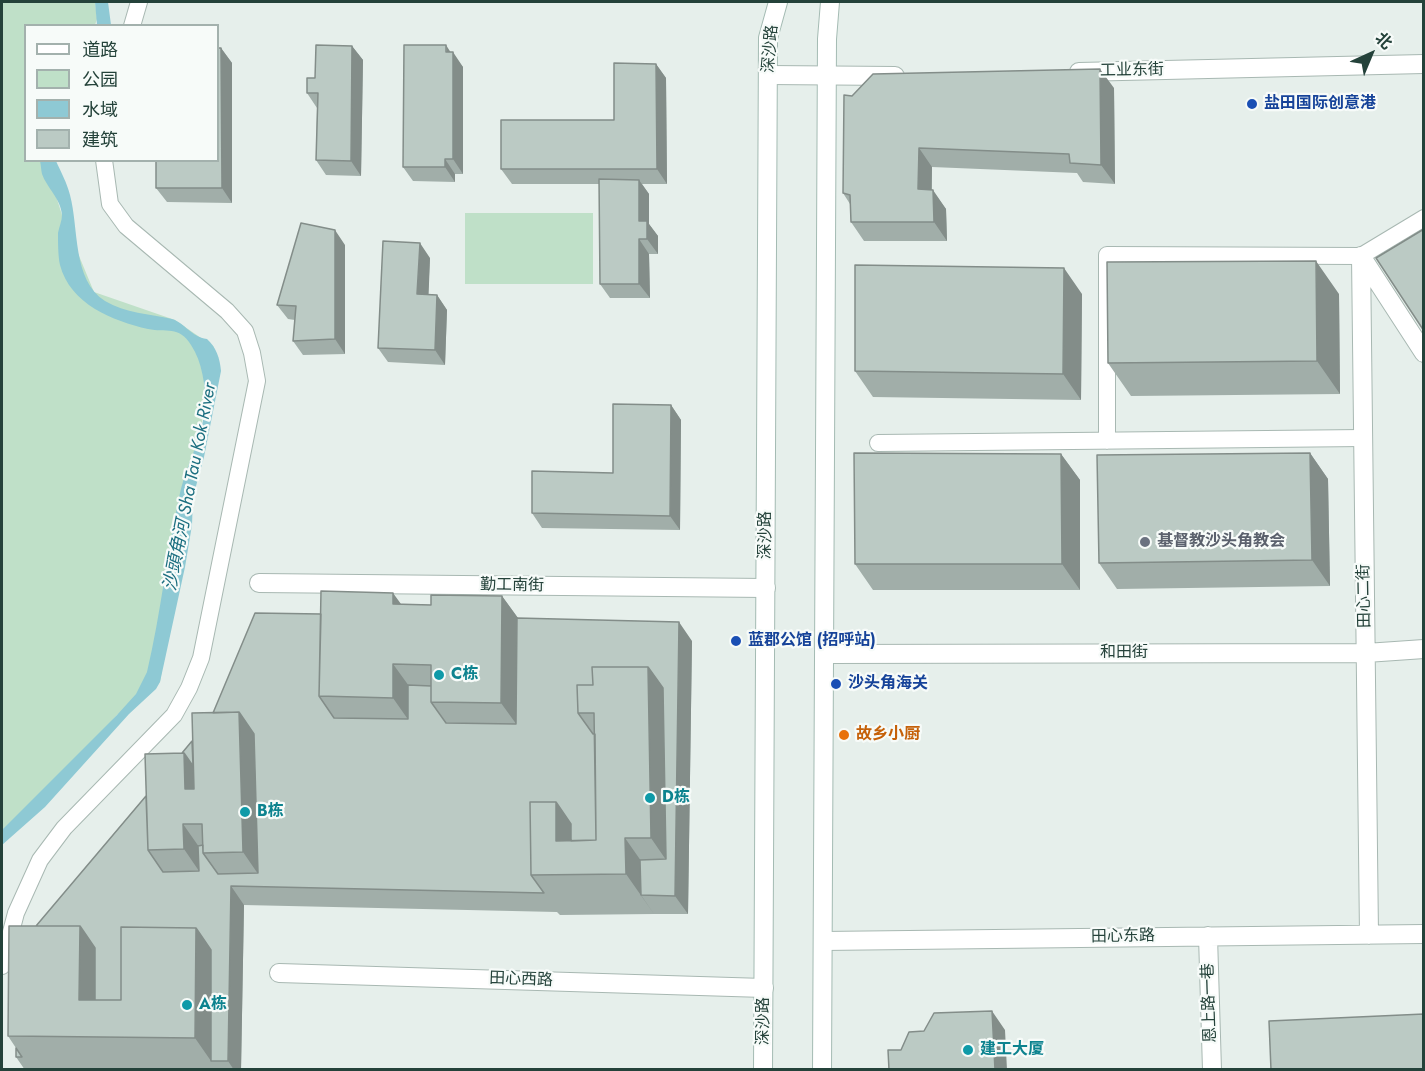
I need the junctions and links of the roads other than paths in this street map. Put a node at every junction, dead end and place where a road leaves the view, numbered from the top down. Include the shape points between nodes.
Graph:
1 (139, 2) edge
2 (778, 2) edge
3 (830, 2) edge
4 (133, 24) edge
5 (1424, 64) edge
6 (1059, 72) edge
7 (768, 75) junction
8 (827, 76) junction
9 (907, 76) edge
10 (104, 162) edge
11 (1424, 218) edge
12 (1362, 256) junction
13 (1424, 353) edge
14 (1363, 438) junction
15 (1107, 441) junction
16 (878, 442) dead end
17 (258, 583) dead end
18 (766, 588) junction
19 (1424, 649) edge
20 (1366, 653) junction
21 (825, 654) junction
22 (1424, 934) edge
23 (1369, 935) junction
24 (1208, 936) junction
25 (824, 941) junction
26 (2, 966) edge
27 (279, 973) dead end
28 (764, 988) junction
29 (763, 1070) edge
30 (822, 1070) edge
31 (1212, 1070) edge

1 - 4 lane
2 - 7 street, 深沙路 via 768,38
3 - 8 street
5 - 6 street, 工业东街
7 - 8 street
7 - 18 street, 深沙路
8 - 9 street
8 - 21 street
10 - 26 lane via 110,204 126,226 227,311 245,331 257,381 201,658 189,688 174,715 64,828 40,860 16,914
11 - 12 lane
12 - 13 street
12 - 14 street, 田心二街
12 - 15 lane via 1107,255
14 - 15 lane
14 - 20 street, 田心二街
15 - 16 lane
17 - 18 street, 勤工南街
18 - 28 street, 深沙路
19 - 20 street, 和田街
20 - 21 street, 和田街
20 - 23 street, 田心二街
21 - 25 street
22 - 23 street, 田心东路
23 - 24 street, 田心东路
24 - 25 street, 田心东路
24 - 31 street, 恩上路一巷
25 - 30 street
27 - 28 street, 田心西路
28 - 29 street, 深沙路

